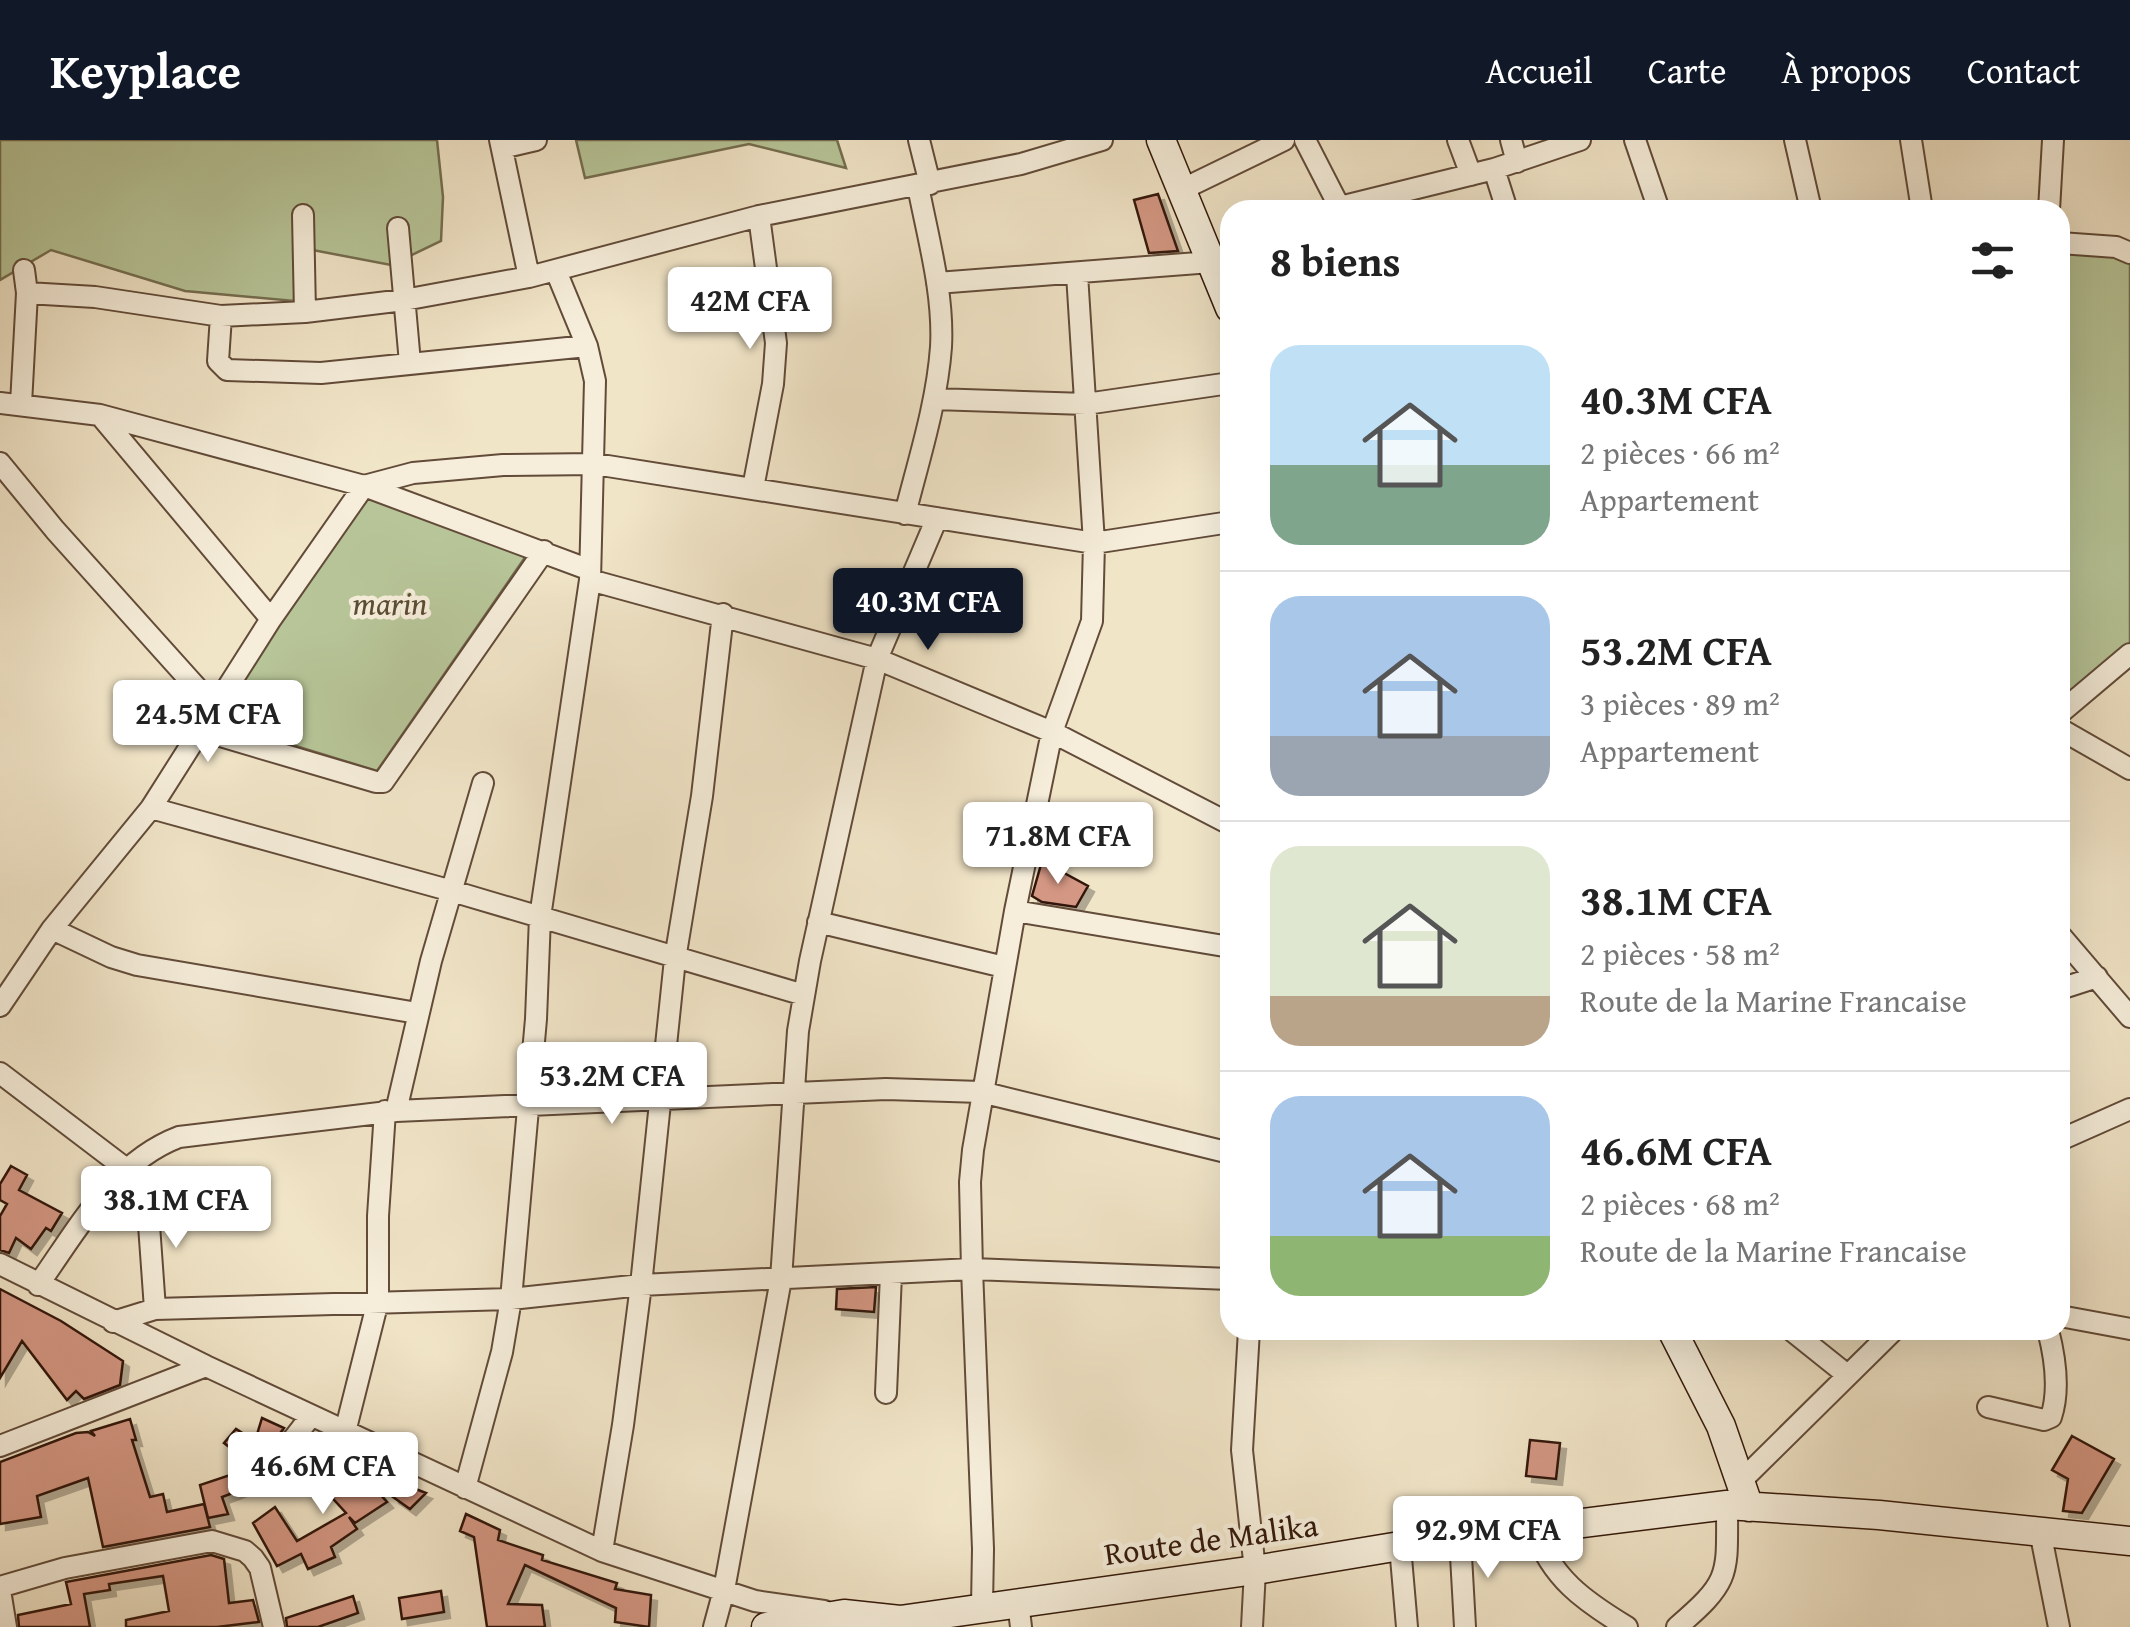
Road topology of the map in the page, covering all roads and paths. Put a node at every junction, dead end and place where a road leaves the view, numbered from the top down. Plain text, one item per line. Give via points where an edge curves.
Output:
1 (536, 140) edge
2 (919, 140) edge
3 (1102, 140) edge
4 (1160, 140) edge
5 (1284, 140) edge
6 (1305, 140) edge
7 (1458, 140) edge
8 (1511, 140) edge
9 (1580, 140) edge
10 (1635, 140) edge
11 (1795, 140) edge
12 (1910, 140) edge
13 (2054, 140) edge
14 (501, 144) edge
15 (1517, 162) junction
16 (1494, 169) junction
17 (1471, 175) junction
18 (924, 185) junction
19 (1181, 190) junction
20 (1335, 200) edge
21 (1375, 200) edge
22 (1504, 200) edge
23 (1656, 200) edge
24 (1809, 200) edge
25 (1920, 200) edge
26 (2050, 200) edge
27 (302, 215) dead end
28 (759, 216) junction
29 (398, 228) dead end
30 (2070, 244) edge
31 (2130, 253) edge
32 (1211, 262) junction
33 (24, 270) dead end
34 (556, 271) junction
35 (1077, 274) junction
36 (530, 277) junction
37 (937, 283) junction
38 (1220, 284) edge
39 (28, 293) junction
40 (404, 300) junction
41 (304, 312) junction
42 (221, 316) junction
43 (586, 346) junction
44 (410, 364) junction
45 (1220, 384) edge
46 (934, 398) junction
47 (10, 404) edge
48 (1086, 404) junction
49 (100, 416) junction
50 (0, 462) edge
51 (595, 464) junction
52 (364, 486) junction
53 (752, 488) junction
54 (905, 514) junction
55 (938, 518) junction
56 (1220, 524) edge
57 (1094, 543) junction
58 (544, 551) junction
59 (590, 575) junction
60 (723, 614) junction
61 (271, 619) junction
62 (2130, 654) edge
63 (878, 659) junction
64 (2070, 705) edge
65 (214, 706) junction
66 (200, 730) junction
67 (1052, 732) junction
68 (2070, 735) edge
69 (2130, 769) edge
70 (483, 783) dead end
71 (151, 808) junction
72 (1220, 819) edge
73 (452, 891) junction
74 (1015, 911) junction
75 (540, 917) junction
76 (818, 922) junction
77 (52, 930) junction
78 (1220, 945) edge
79 (2070, 946) edge
80 (675, 959) junction
81 (1004, 967) junction
82 (2097, 976) junction
83 (2070, 985) edge
84 (804, 995) junction
85 (0, 1006) edge
86 (417, 1014) junction
87 (2130, 1017) edge
88 (0, 1073) edge
89 (981, 1092) junction
90 (793, 1094) junction
91 (661, 1099) junction
92 (527, 1106) junction
93 (2130, 1109) edge
94 (390, 1111) junction
95 (2070, 1136) edge
96 (1220, 1150) edge
97 (125, 1168) junction
98 (147, 1197) dead end
99 (0, 1264) edge
100 (972, 1269) junction
101 (892, 1274) junction
102 (781, 1279) junction
103 (1220, 1279) edge
104 (38, 1285) junction
105 (641, 1285) junction
106 (511, 1299) junction
107 (378, 1301) junction
108 (155, 1309) junction
109 (2070, 1318) edge
110 (113, 1322) junction
111 (2130, 1329) edge
112 (1248, 1340) edge
113 (1677, 1340) edge
114 (1804, 1340) edge
115 (1883, 1340) edge
116 (2050, 1340) edge
117 (206, 1366) junction
118 (1846, 1374) junction
119 (886, 1392) dead end
120 (1988, 1407) dead end
121 (311, 1416) junction
122 (345, 1432) junction
123 (0, 1446) edge
124 (268, 1473) dead end
125 (465, 1488) junction
126 (1739, 1498) junction
127 (1534, 1528) junction
128 (2040, 1531) junction
129 (1460, 1538) junction
130 (2130, 1542) edge
131 (1400, 1546) junction
132 (602, 1551) junction
133 (1255, 1570) junction
134 (0, 1589) edge
135 (724, 1590) junction
136 (982, 1606) junction
137 (844, 1614) junction
138 (1019, 1615) edge
139 (893, 1624) edge
140 (6, 1627) edge
141 (274, 1627) edge
142 (714, 1627) edge
143 (766, 1627) edge
144 (1252, 1627) edge
145 (1407, 1627) edge
146 (1465, 1627) edge
147 (1627, 1627) edge
148 (1678, 1627) edge
149 (2059, 1627) edge

1 - 14 street
2 - 18 street
3 - 18 street
4 - 19 main road
5 - 19 street
6 - 20 street
7 - 17 street
8 - 15 street
9 - 15 street
10 - 23 street
11 - 24 street
12 - 25 street
13 - 26 street
14 - 36 street
15 - 16 street
16 - 17 street
16 - 22 street
17 - 21 street
18 - 28 street
18 - 37 street
19 - 32 main road
27 - 41 street
28 - 34 street
28 - 53 street via 776,343
29 - 40 street
30 - 31 street
32 - 35 street
32 - 38 main road
33 - 39 street
34 - 36 street
34 - 43 street
35 - 37 street
35 - 48 street
36 - 40 street
37 - 46 street via 941,348
39 - 42 street
39 - 47 street
40 - 41 street
40 - 44 street
41 - 42 street
42 - 44 street via 218,361 227,370 321,373
43 - 44 street
43 - 51 street via 594,381
45 - 48 street
46 - 48 street
46 - 54 street
47 - 49 street
48 - 57 street
49 - 52 street
49 - 61 street
50 - 65 street
51 - 52 street via 413,472
51 - 53 street
51 - 59 street
52 - 58 street
52 - 61 street
53 - 54 street
54 - 55 street
55 - 57 street
55 - 63 street
56 - 57 street
57 - 67 street via 1092,621
58 - 59 street
58 - 66 street via 383,782
59 - 60 street
59 - 75 street
60 - 63 street
60 - 80 street
61 - 65 street
62 - 64 street
63 - 67 street
63 - 76 street
65 - 66 street
66 - 71 street
67 - 72 street
67 - 74 street
68 - 69 street
70 - 73 street
71 - 73 street
71 - 77 street
73 - 75 street
73 - 86 street
74 - 78 street
74 - 81 street
75 - 80 street
75 - 92 street
76 - 81 street
76 - 84 street
77 - 85 street
77 - 86 street via 138,966
79 - 82 street
80 - 84 street
80 - 91 street
81 - 89 street
82 - 83 street
82 - 87 street
84 - 90 street
86 - 94 street
88 - 97 street
89 - 90 street
89 - 96 street
89 - 100 street via 970,1182
90 - 91 street
90 - 102 street
91 - 92 street
91 - 105 street
92 - 94 street
92 - 106 street
93 - 95 street
94 - 97 street via 179,1137
94 - 107 street via 378,1216
97 - 104 street
98 - 108 street
99 - 104 street
100 - 101 street
100 - 103 street
100 - 136 street
101 - 102 street
101 - 119 street
102 - 105 street
102 - 135 street
104 - 110 street
105 - 106 street
105 - 132 street
106 - 107 street
106 - 125 street
107 - 108 street
107 - 122 street
108 - 110 street
109 - 111 street
110 - 117 street
112 - 133 street via 1242,1450
113 - 126 main road via 1720,1426
114 - 118 street
115 - 118 street
116 - 120 street via 2051,1417
117 - 121 street
117 - 123 street
118 - 126 street
121 - 122 street
121 - 124 street
122 - 125 street
125 - 132 street
126 - 127 main road, Route de Malika
126 - 128 main road, Route de Malika
126 - 148 street via 1724,1577
127 - 129 main road, Route de Malika
127 - 147 street via 1562,1580
128 - 130 main road, Route de Malika
128 - 149 street
129 - 131 main road, Route de Malika
129 - 146 street
131 - 133 main road, Route de Malika
131 - 145 street
132 - 135 street
133 - 138 main road, Route de Malika
133 - 144 street
134 - 140 street
134 - 141 street via 65,1568 212,1541 254,1558
135 - 137 street
135 - 142 street
136 - 138 main road, Route de Malika
136 - 139 main road, Route de Malika
137 - 139 main road, Route de Malika
137 - 143 main road, Route de Malika

